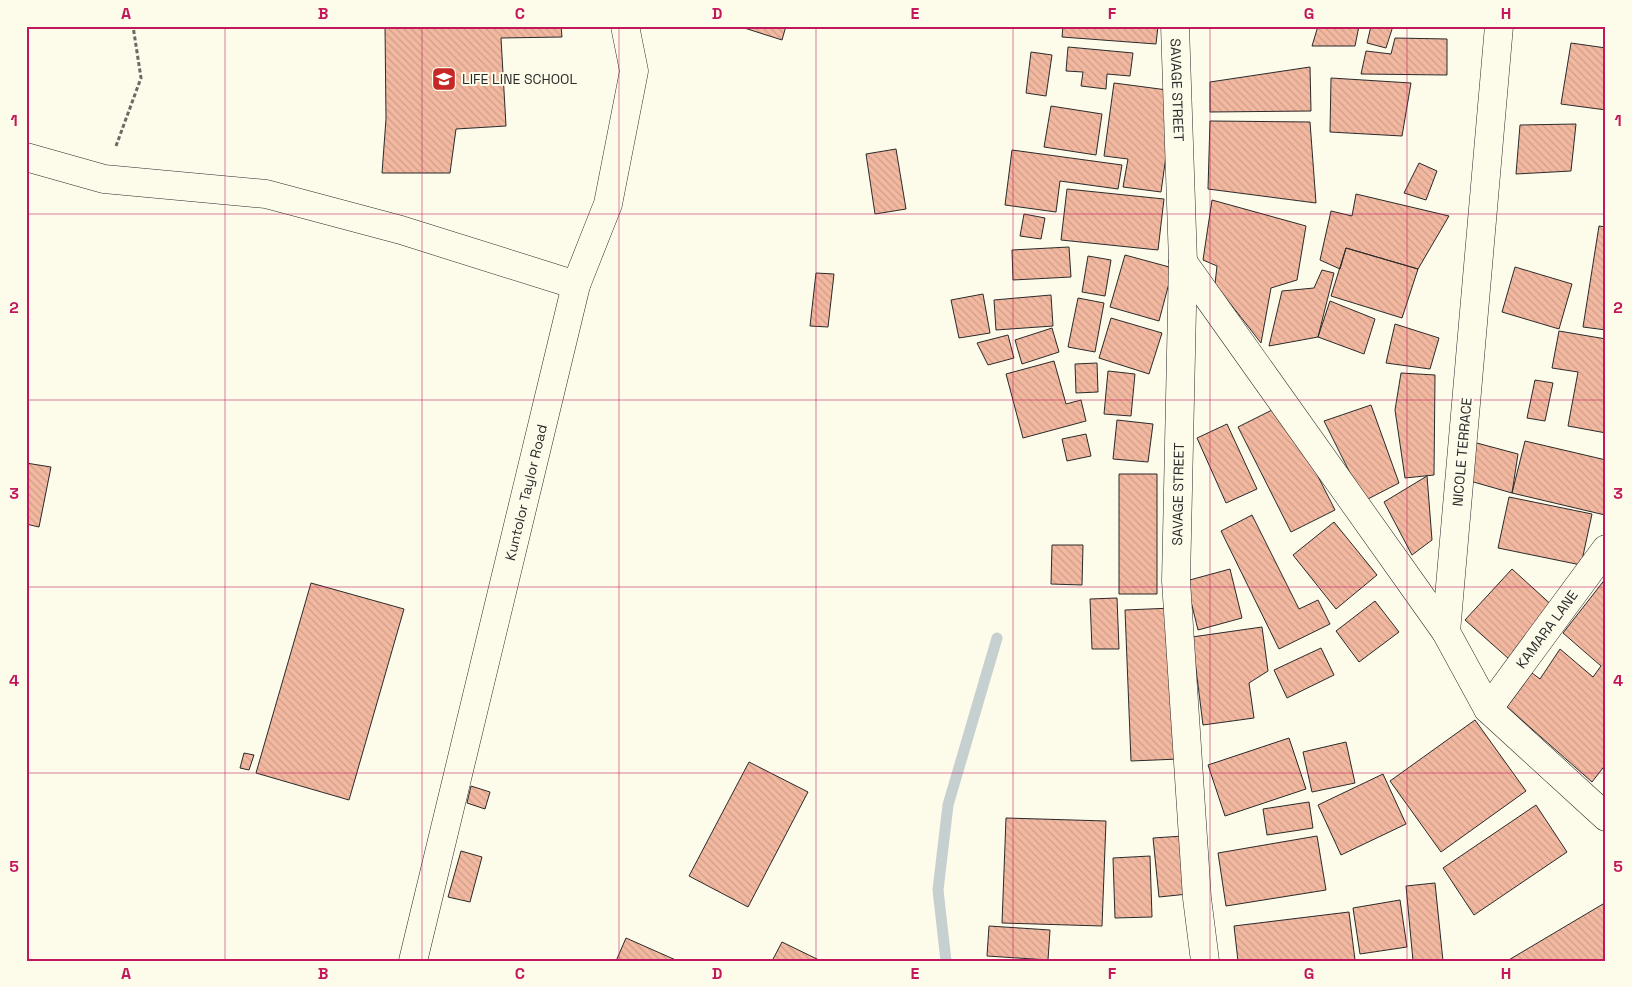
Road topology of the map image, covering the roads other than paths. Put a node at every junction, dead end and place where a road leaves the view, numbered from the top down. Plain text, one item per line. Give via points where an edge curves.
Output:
1 (625, 26) edge
2 (1175, 26) edge
3 (1498, 26) edge
4 (26, 157) edge
5 (1183, 262) junction
6 (576, 284) junction
7 (1606, 549) edge
8 (1446, 632) junction
9 (1488, 709) junction
10 (1606, 816) edge
11 (413, 961) edge
12 (1205, 961) edge

1 - 6 street, Kuntolor Taylor Road via 634,71 616,166 608,204
2 - 5 street, SAVAGE STREET
3 - 8 street, NICOLE TERRACE
4 - 6 street via 104,179 266,194 401,230
5 - 8 street
5 - 12 street, SAVAGE STREET via 1176,581
6 - 11 street, Kuntolor Taylor Road
7 - 9 street, KAMARA LANE
8 - 9 street
9 - 10 street

